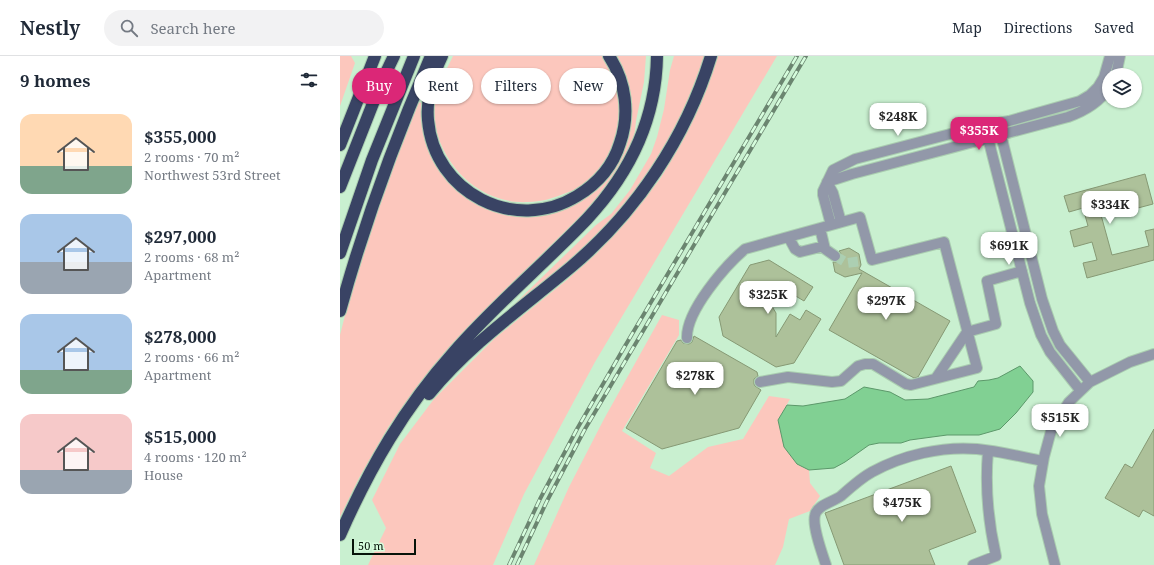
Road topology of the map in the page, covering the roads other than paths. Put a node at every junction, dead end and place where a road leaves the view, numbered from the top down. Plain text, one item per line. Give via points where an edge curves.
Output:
1 (375, 56) edge
2 (394, 56) edge
3 (414, 56) edge
4 (431, 56) edge
5 (442, 56) edge
6 (609, 56) edge
7 (658, 56) edge
8 (711, 56) edge
9 (1109, 60) edge
10 (1102, 96) edge
11 (992, 124) junction
12 (1001, 135) junction
13 (988, 138) junction
14 (340, 145) edge
15 (827, 182) junction
16 (340, 187) edge
17 (836, 224) junction
18 (820, 228) junction
19 (789, 238) junction
20 (824, 246) junction
21 (340, 254) edge
22 (835, 256) tunnel mouth
23 (872, 260) junction
24 (861, 261) tunnel mouth
25 (1022, 271) junction
26 (340, 311) edge
27 (967, 332) junction
28 (687, 338) dead end
29 (1154, 354) edge
30 (936, 378) junction
31 (760, 382) dead end
32 (1090, 382) junction
33 (1080, 390) junction
34 (988, 451) junction
35 (1043, 461) junction
36 (366, 480) junction
37 (340, 534) edge
38 (980, 564) edge
39 (826, 565) edge
40 (1056, 565) edge

1 - 14 highway
2 - 16 highway
3 - 21 highway via 374,153
4 - 26 highway via 378,189
5 - 6 highway via 430,85 428,112 431,138 438,157 449,174 471,194 509,209 528,211 556,206 578,196 596,182 613,160 624,131 626,108 621,81
7 - 36 highway via 655,91 649,116 621,177 599,207 476,328 439,369 397,426
8 - 36 highway via 681,130 654,174 628,209 584,256 483,339 457,364 422,403
9 - 11 street via 1098,87 1080,101 1023,118
10 - 12 street via 1081,112 1068,117
11 - 12 street
11 - 13 street
11 - 15 street via 855,159 833,170
12 - 13 street
12 - 32 street via 1042,299 1053,331 1060,345
13 - 15 street
13 - 25 street
15 - 17 street via 833,193
17 - 18 street
17 - 23 street via 860,217
18 - 19 street
18 - 20 street
19 - 20 street via 794,249 800,252
19 - 28 street via 745,249 736,257 705,294 689,323
20 - 22 street
23 - 24 street
23 - 27 street via 944,242
25 - 27 street via 986,281 996,324
25 - 33 street via 1045,344
27 - 30 street
27 - 30 street via 977,368
29 - 32 street via 1130,362
30 - 31 street via 906,384 873,364 865,364 858,366 841,381 788,377
32 - 33 street
33 - 35 street via 1068,402 1051,431
34 - 35 street
34 - 38 street via 986,483 990,532 996,556
34 - 39 street via 945,450 895,462 871,472 835,500 819,508 815,513 814,522
35 - 40 street via 1039,486 1042,514
36 - 37 highway

